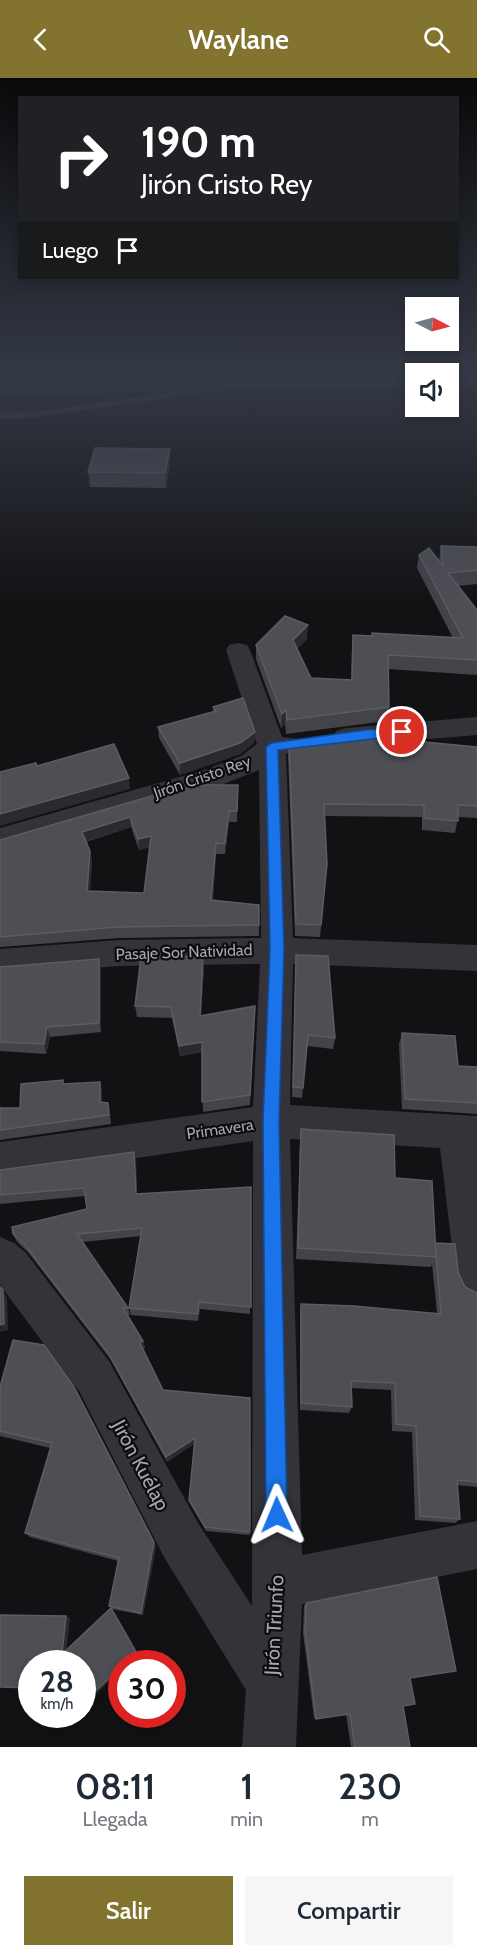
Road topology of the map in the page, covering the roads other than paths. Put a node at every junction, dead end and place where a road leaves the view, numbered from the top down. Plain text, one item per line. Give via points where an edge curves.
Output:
1 (238, 650) dead end
2 (477, 726) edge
3 (299, 743) junction
4 (0, 839) edge
5 (277, 950) junction
6 (477, 958) edge
7 (0, 962) edge
8 (271, 1121) junction
9 (467, 1132) edge
10 (0, 1160) edge
11 (0, 1257) edge
12 (477, 1280) edge
13 (477, 1545) edge
14 (278, 1584) junction
15 (271, 1682) junction
16 (269, 1747) edge

1 - 3 street, Jirón Triunfo
2 - 3 street, Jirón Cristo Rey
3 - 4 street, Jirón Cristo Rey via 211,778
3 - 5 street, Jirón Triunfo
5 - 6 street, Pasaje Sor Natividad
5 - 7 street, Pasaje Sor Natividad via 51,956
5 - 8 street, Jirón Triunfo
8 - 9 street, Primavera
8 - 10 street, Primavera
8 - 14 street, Jirón Triunfo
9 - 12 street
11 - 15 street, Jirón Kuélap via 12,1267 94,1376 181,1540
13 - 14 street
14 - 15 street, Jirón Triunfo
15 - 16 street, Jirón Triunfo

